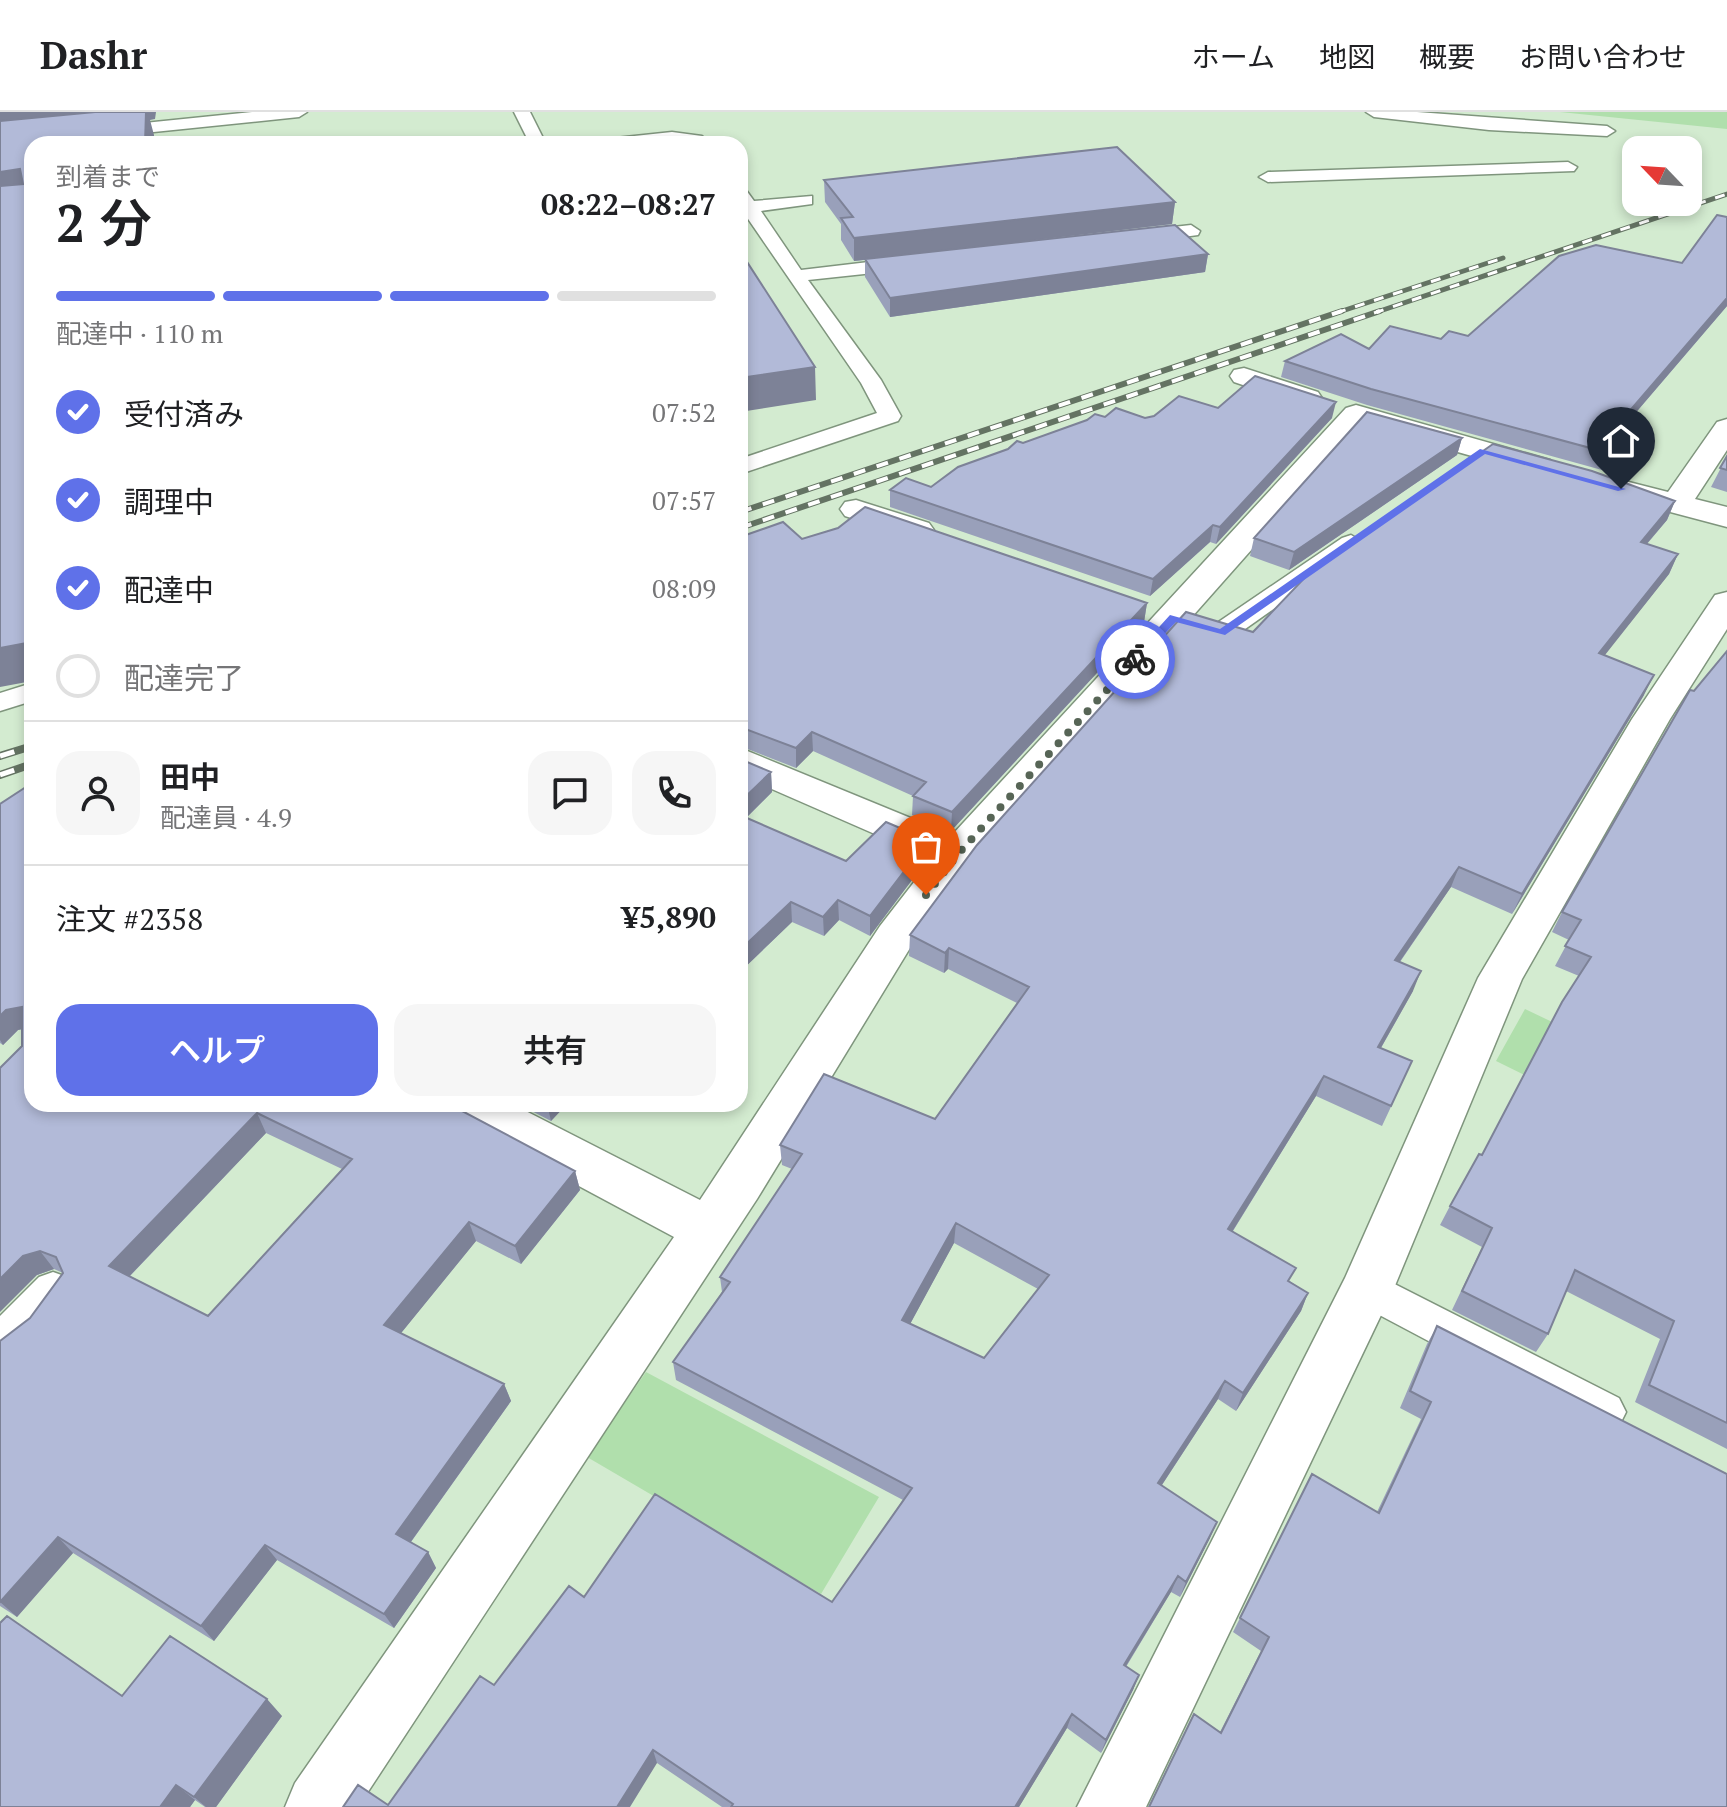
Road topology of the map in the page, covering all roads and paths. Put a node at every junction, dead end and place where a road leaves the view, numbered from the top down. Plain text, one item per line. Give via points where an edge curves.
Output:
1 (299, 112) edge
2 (522, 112) edge
3 (1374, 112) edge
4 (1607, 131) dead end
5 (95, 133) edge
6 (534, 136) edge
7 (1568, 167) dead end
8 (1268, 177) dead end
9 (806, 200) dead end
10 (748, 203) edge
11 (748, 210) edge
12 (1191, 231) dead end
13 (1112, 240) edge
14 (938, 260) edge
15 (796, 276) junction
16 (1244, 376) dead end
17 (1356, 414) junction
18 (1727, 428) edge
19 (1483, 451) junction
20 (748, 464) edge
21 (1457, 469) edge
22 (1676, 504) junction
23 (856, 509) edge
24 (1727, 517) edge
25 (1365, 533) edge
26 (942, 539) edge
27 (1727, 602) edge
28 (1159, 613) junction
29 (24, 694) edge
30 (0, 702) edge
31 (748, 763) edge
32 (958, 854) junction
33 (484, 1112) edge
34 (707, 1229) junction
35 (1367, 1288) junction
36 (53, 1290) edge
37 (0, 1345) edge
38 (1644, 1433) edge
39 (319, 1807) edge
40 (1111, 1807) edge

1 - 5 lane
2 - 6 lane
3 - 4 lane
7 - 8 lane
9 - 10 lane
11 - 15 lane
12 - 13 lane
14 - 15 lane
15 - 20 lane via 854,362 872,378 890,416
16 - 17 street
17 - 19 street
17 - 28 street
18 - 22 street
19 - 21 lane
19 - 22 street
22 - 24 street
23 - 26 street
25 - 28 lane via 1221,633
27 - 35 street via 1651,719 1500,978
28 - 32 street
29 - 30 lane
31 - 32 street
32 - 34 street via 895,937
33 - 34 street
34 - 39 street
35 - 38 lane
35 - 40 street
36 - 37 lane

